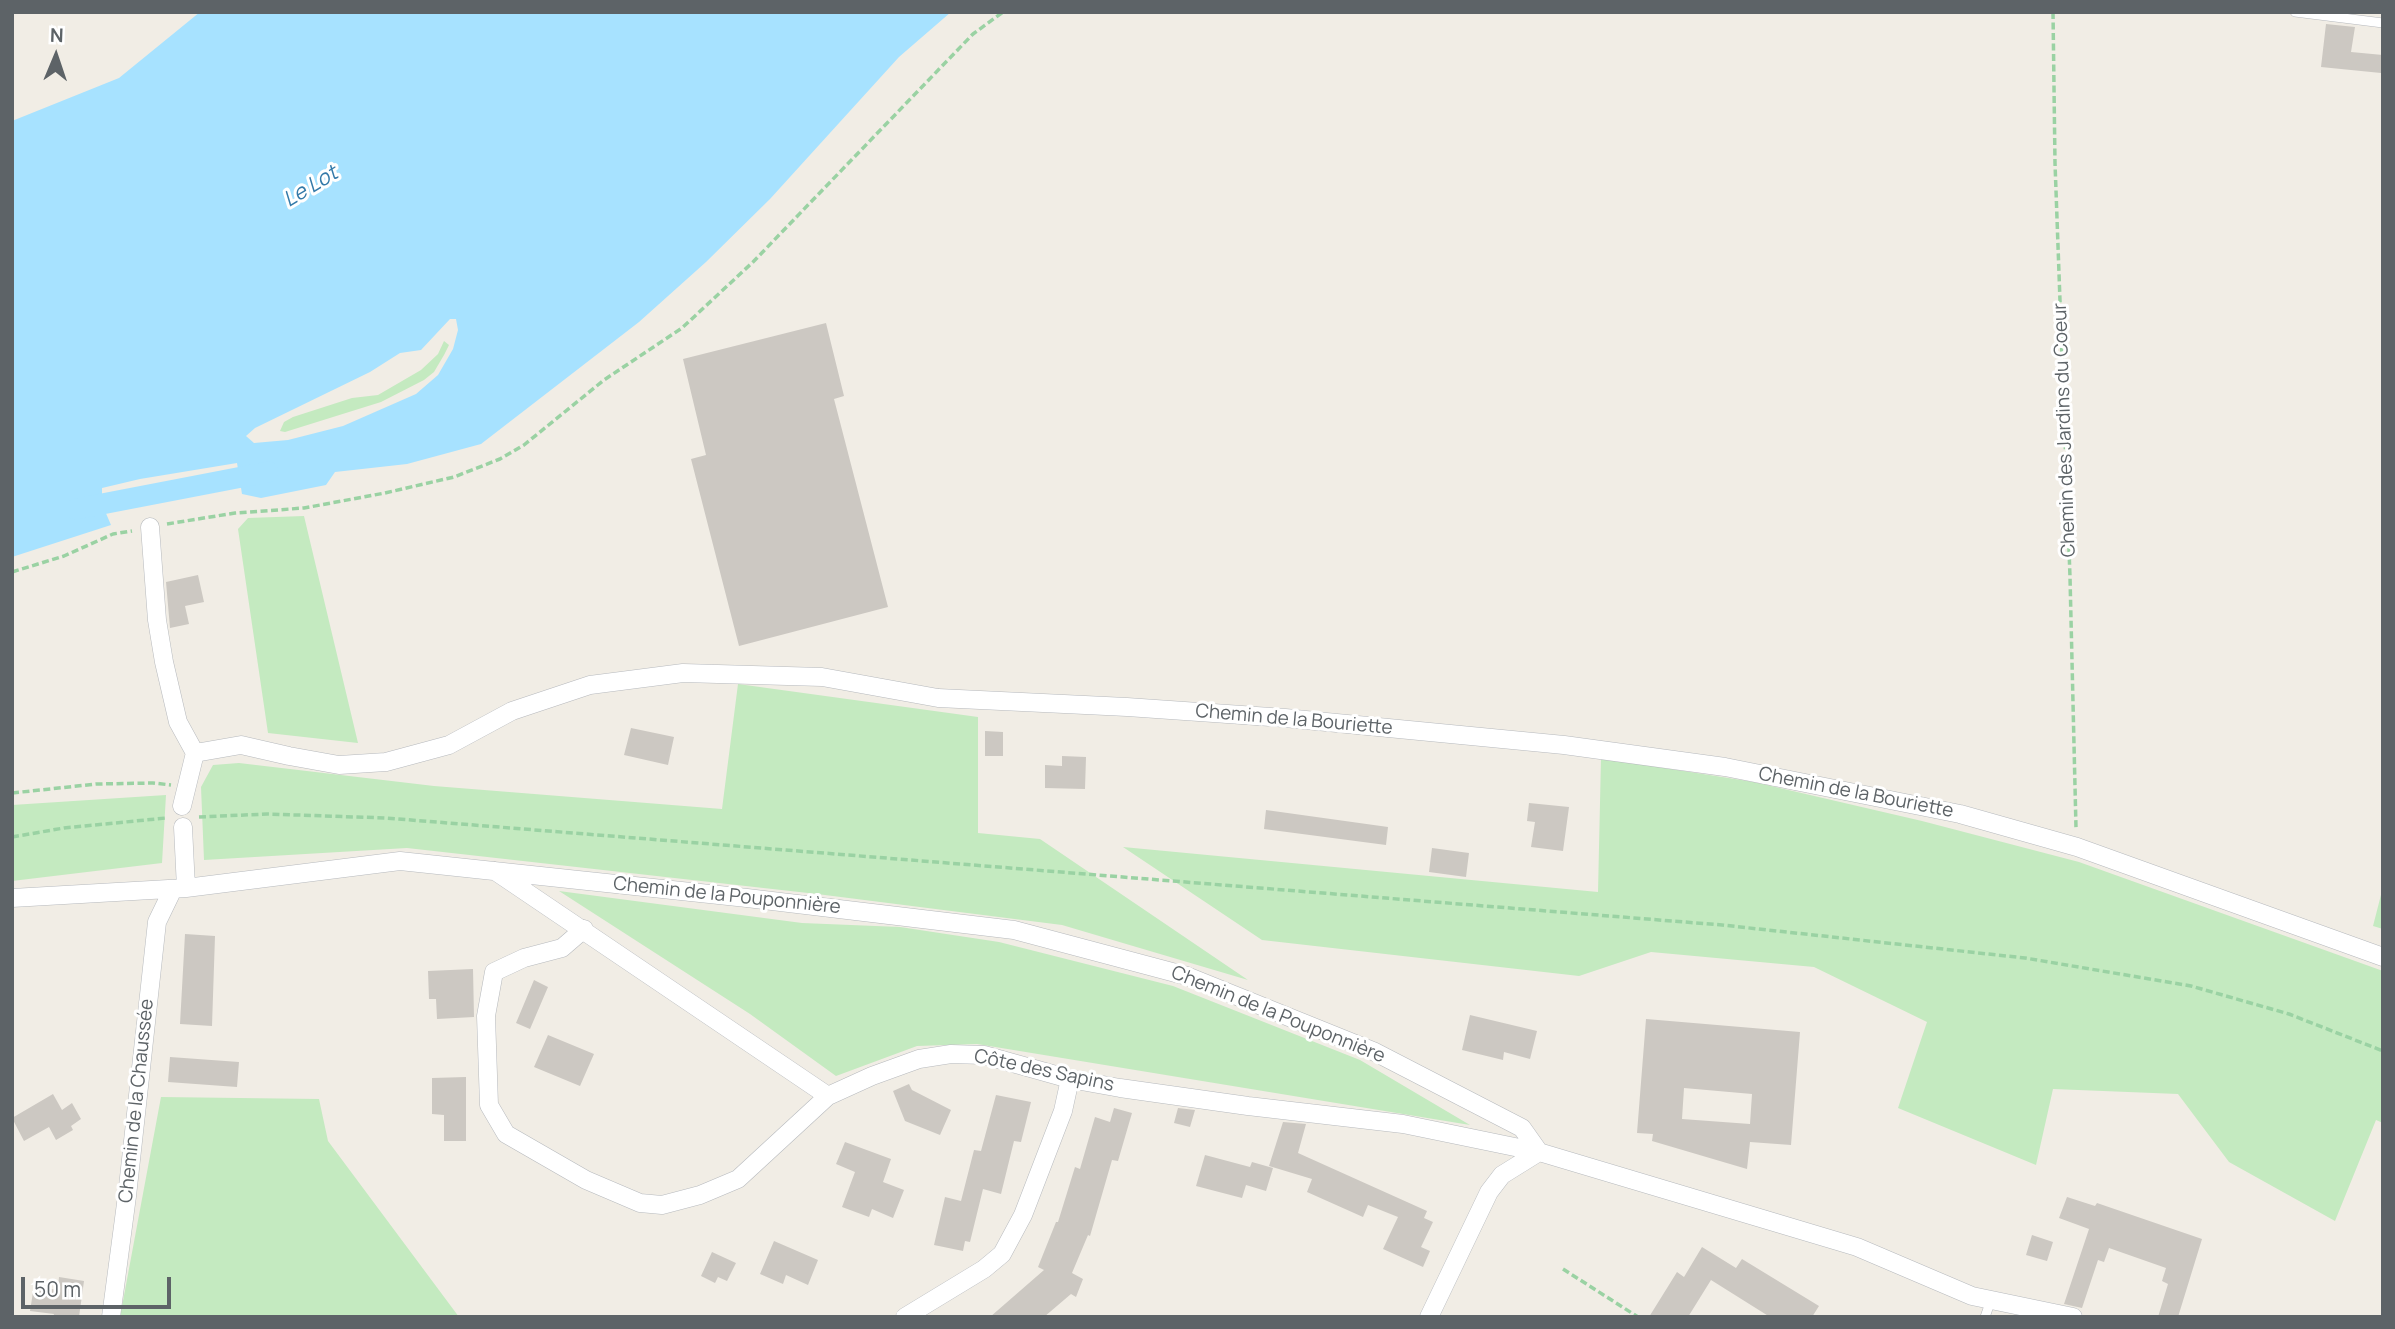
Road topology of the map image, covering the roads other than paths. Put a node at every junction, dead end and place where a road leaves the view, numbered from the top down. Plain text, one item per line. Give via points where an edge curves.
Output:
1 (2295, 12) edge
2 (2383, 23) edge
3 (150, 527) road end
4 (195, 752) junction
5 (495, 871) junction
6 (179, 889) junction
7 (12, 898) edge
8 (584, 929) junction
9 (2383, 957) edge
10 (1070, 1079) junction
11 (828, 1096) junction
12 (1539, 1152) junction
13 (1988, 1308) edge
14 (111, 1317) edge
15 (905, 1317) edge
16 (1429, 1317) edge
17 (2073, 1317) edge

1 - 2 lane
3 - 4 street via 164,662 178,722
4 - 6 street, Chemin de la Chaussée via 186,787
4 - 9 street, Chemin de la Bouriette via 241,745 339,765 386,762 449,745 512,711 590,685 683,673 822,677 938,698 1285,718 1738,769 1960,814 2077,847
5 - 6 street, Chemin de la Pouponnière via 400,861
5 - 8 street
5 - 12 street, Chemin de la Pouponnière via 1013,930 1187,976 1373,1051 1522,1128
6 - 7 street, Chemin de la Pouponnière
6 - 14 street, Chemin de la Chaussée via 157,922
8 - 11 street
8 - 11 street, Côte des Sapins via 562,948 494,972 486,1016 489,1105 506,1134 586,1180 639,1203 662,1205 738,1179
10 - 11 street, Côte des Sapins via 984,1055 951,1055 919,1059
10 - 12 street, Côte des Sapins via 1403,1124
10 - 15 street via 1063,1111 1023,1215 1002,1254
12 - 13 street via 1857,1247 1972,1296
12 - 16 street via 1502,1175 1489,1192
13 - 17 street

